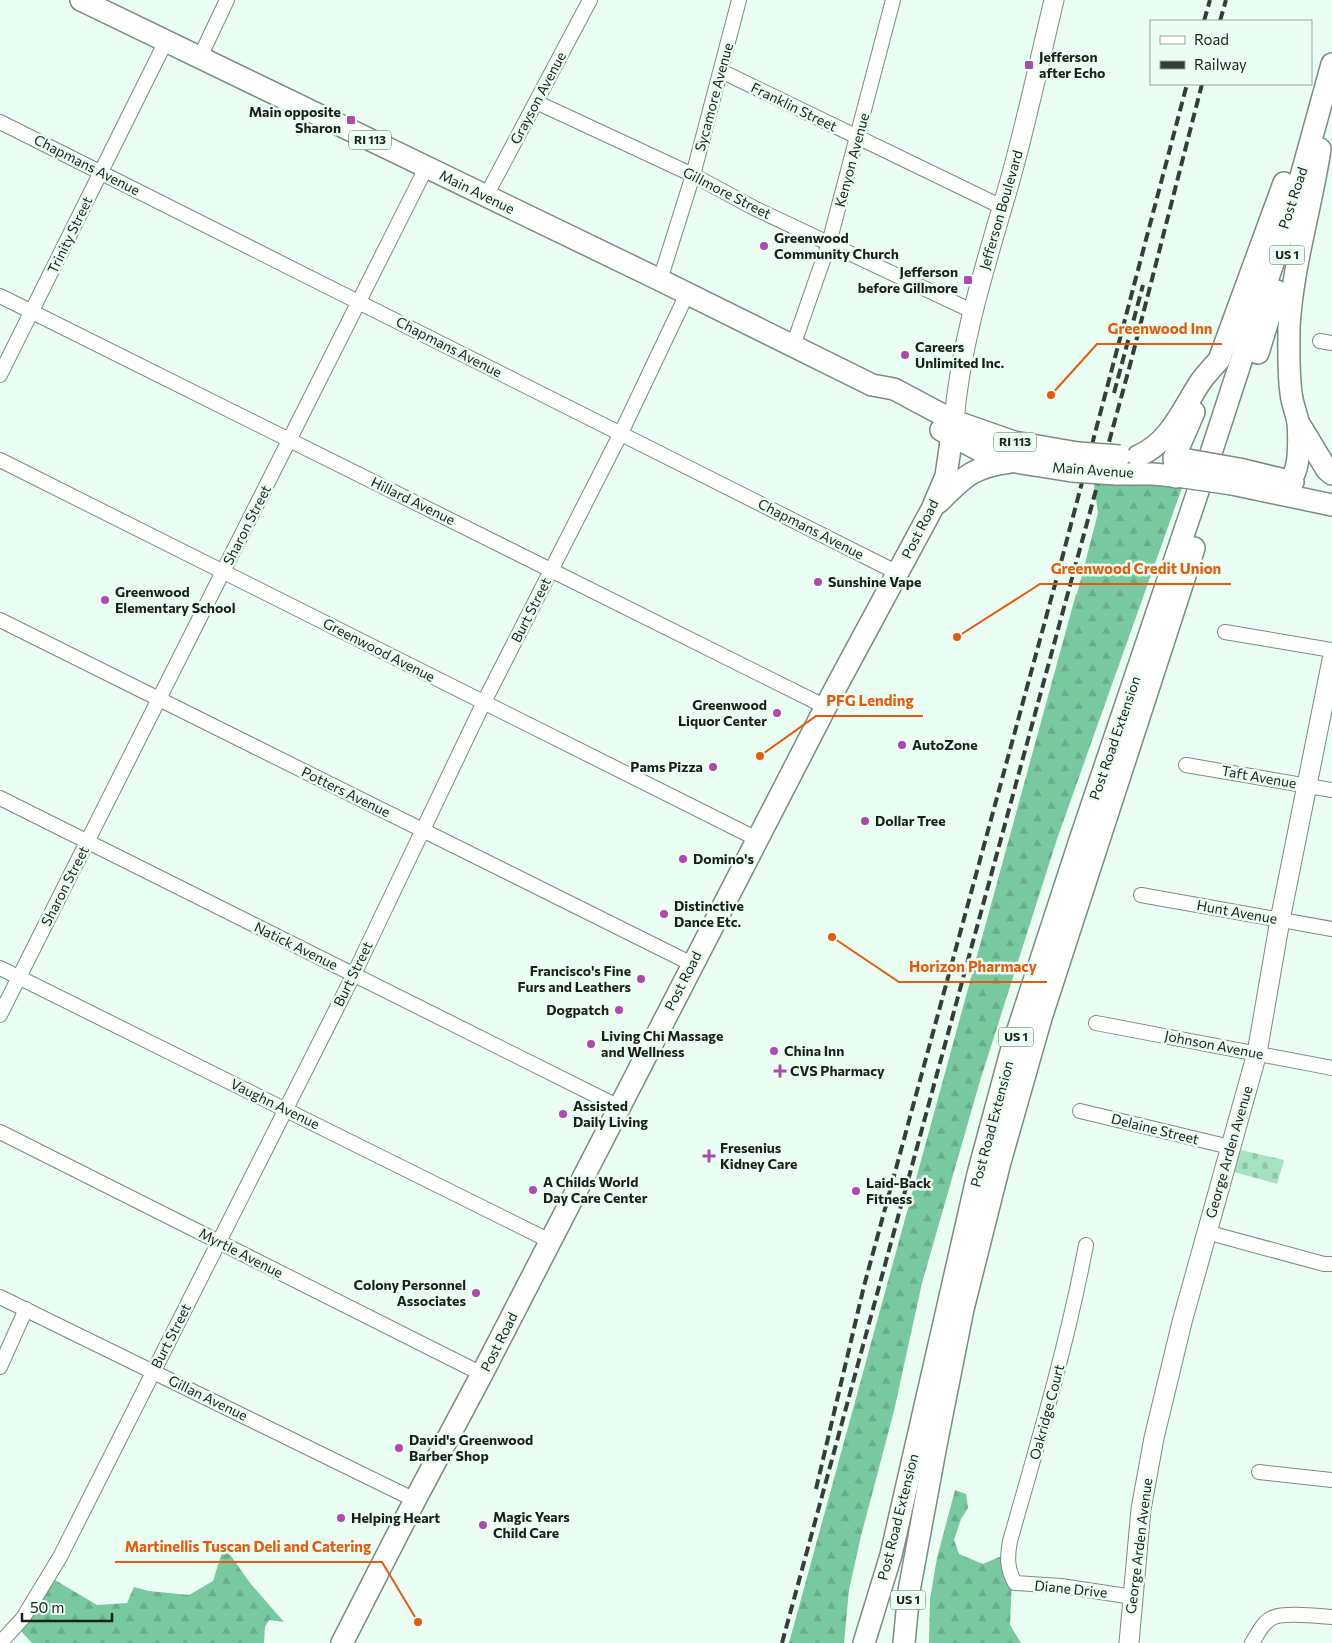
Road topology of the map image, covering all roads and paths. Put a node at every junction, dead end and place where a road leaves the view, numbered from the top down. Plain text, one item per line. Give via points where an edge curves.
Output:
1 (81, 0) edge
2 (227, 0) edge
3 (590, 0) edge
4 (739, 0) edge
5 (893, 0) edge
6 (1054, 0) edge
7 (166, 41) junction
8 (200, 58) junction
9 (1332, 64) edge
10 (721, 71) junction
11 (536, 102) junction
12 (0, 122) edge
13 (858, 138) junction
14 (426, 168) junction
15 (101, 172) junction
16 (693, 175) junction
17 (486, 196) junction
18 (1002, 207) junction
19 (829, 243) junction
20 (660, 280) junction
21 (688, 294) junction
22 (0, 296) edge
23 (359, 302) junction
24 (972, 311) junction
25 (32, 312) junction
26 (793, 346) junction
27 (1218, 360) junction
28 (0, 375) edge
29 (1298, 422) junction
30 (952, 429) junction
31 (620, 433) junction
32 (290, 440) junction
33 (1221, 443) junction
34 (0, 460) edge
35 (1016, 462) junction
36 (1075, 462) junction
37 (1125, 462) junction
38 (1180, 468) junction
39 (1332, 474) edge
40 (1235, 477) junction
41 (1290, 481) junction
42 (1261, 490) junction
43 (1332, 491) edge
44 (1332, 505) edge
45 (932, 509) junction
46 (551, 570) junction
47 (223, 572) junction
48 (898, 573) junction
49 (0, 620) edge
50 (1224, 632) dead end
51 (1332, 650) edge
52 (1332, 660) edge
53 (159, 699) junction
54 (484, 702) junction
55 (826, 707) junction
56 (1186, 765) dead end
57 (1307, 786) junction
58 (1332, 790) edge
59 (0, 798) edge
60 (423, 831) junction
61 (757, 839) junction
62 (87, 842) junction
63 (1141, 896) dead end
64 (1280, 920) junction
65 (1332, 929) edge
66 (692, 964) junction
67 (0, 968) edge
68 (354, 974) junction
69 (19, 977) junction
70 (0, 1015) edge
71 (1096, 1023) dead end
72 (1256, 1053) junction
73 (1332, 1068) edge
74 (619, 1107) junction
75 (285, 1109) junction
76 (1080, 1111) dead end
77 (0, 1132) edge
78 (1230, 1147) junction
79 (1206, 1232) junction
80 (550, 1241) junction
81 (219, 1242) junction
82 (1086, 1245) dead end
83 (1332, 1264) edge
84 (0, 1297) edge
85 (26, 1310) junction
86 (0, 1367) edge
87 (153, 1371) junction
88 (482, 1374) junction
89 (1259, 1472) dead end
90 (1332, 1480) edge
91 (415, 1500) junction
92 (1011, 1577) joint
93 (1133, 1597) junction
94 (1332, 1617) edge
95 (0, 1643) edge
96 (342, 1643) edge
97 (864, 1643) edge
98 (904, 1643) edge
99 (1129, 1643) edge
100 (1252, 1643) edge

1 - 7 main road, Main Avenue / RI 113
2 - 8 street
3 - 11 street, Grayson Avenue
4 - 10 street, Sycamore Avenue
5 - 13 street, Kenyon Avenue
6 - 18 street, Jefferson Boulevard
7 - 8 main road, Main Avenue / RI 113
7 - 15 street, Trinity Street
8 - 14 main road, Main Avenue / RI 113
9 - 27 main road
9 - 29 main road via 1316,178 1294,280 1290,317 1288,369
9 - 33 main road, Post Road / US 1 via 1295,226 1269,318
10 - 13 street, Franklin Street
10 - 16 street, Sycamore Avenue
11 - 16 street, Gillmore Street
11 - 17 street, Grayson Avenue
12 - 15 street, Chapmans Avenue
13 - 18 street, Franklin Street
13 - 19 street, Kenyon Avenue
14 - 17 main road, Main Avenue / RI 113
14 - 23 street, Sharon Street
15 - 23 street, Chapmans Avenue
15 - 25 street, Trinity Street
16 - 19 street, Gillmore Street
16 - 20 street, Sycamore Avenue
17 - 20 main road, Main Avenue / RI 113
18 - 24 street, Jefferson Boulevard
19 - 24 street, Gillmore Street
19 - 26 street, Kenyon Avenue
20 - 21 main road, Main Avenue / RI 113
21 - 26 main road, Main Avenue / RI 113
21 - 31 street, Burt Street
22 - 25 street, Hillard Avenue
23 - 31 street, Chapmans Avenue
23 - 32 street, Sharon Street
24 - 30 street, Jefferson Boulevard
25 - 28 street, Trinity Street
25 - 32 street, Hillard Avenue
26 - 30 main road, Main Avenue / RI 113 via 872,385 886,398
27 - 37 main road via 1161,441 1149,452
27 - 38 main road
29 - 39 main road
29 - 41 main road via 1298,464
30 - 35 main road, Main Avenue / RI 113 via 979,450
30 - 36 main road, Main Avenue / RI 113 via 1014,442
30 - 45 main road, Post Road via 946,476
31 - 46 street, Burt Street
31 - 48 street, Chapmans Avenue
32 - 46 street, Hillard Avenue
32 - 47 street, Sharon Street
33 - 97 main road, Post Road Extension / US 1 via 1081,837 1012,1048 978,1174 890,1554
33 - 98 main road, Post Road Extension / US 1 via 1041,1018 1000,1162 944,1406 909,1591
34 - 47 street, Greenwood Avenue
35 - 36 main road, Main Avenue / RI 113
35 - 45 main road via 989,465 973,472
36 - 37 main road, Main Avenue / RI 113, bridge
37 - 38 main road, Main Avenue / RI 113
37 - 38 main road, Main Avenue / RI 113 via 1153,474
38 - 40 main road, Main Avenue / RI 113, bridge
40 - 41 main road, Main Avenue / RI 113
40 - 42 main road, Main Avenue / RI 113
41 - 42 main road via 1283,487
41 - 43 main road, Main Avenue / RI 113
42 - 44 main road, Main Avenue / RI 113
45 - 48 main road, Post Road
46 - 54 street, Burt Street
46 - 55 street, Hillard Avenue
47 - 53 street, Sharon Street
47 - 54 street, Greenwood Avenue
48 - 55 main road, Post Road
49 - 53 street, Potters Avenue
50 - 51 street
52 - 57 street, George Arden Avenue
53 - 60 street, Potters Avenue
53 - 62 street, Sharon Street
54 - 60 street, Burt Street
54 - 61 street, Greenwood Avenue
55 - 61 main road, Post Road
56 - 57 street, Taft Avenue
57 - 58 street, Taft Avenue
57 - 64 street, George Arden Avenue
59 - 62 street, Natick Avenue
60 - 66 street, Potters Avenue
60 - 68 street, Burt Street
61 - 66 main road, Post Road
62 - 68 street, Natick Avenue
62 - 69 street, Sharon Street
63 - 64 street, Hunt Avenue
64 - 65 street, Hunt Avenue
64 - 72 street, George Arden Avenue
66 - 74 main road, Post Road
67 - 69 street, Vaughn Avenue
68 - 74 street, Natick Avenue
68 - 75 street, Burt Street
69 - 70 street, Sharon Street
69 - 75 street, Vaughn Avenue
71 - 72 street, Johnson Avenue
72 - 73 street, Johnson Avenue
72 - 78 street, George Arden Avenue
74 - 80 main road, Post Road
75 - 80 street, Vaughn Avenue
75 - 81 street, Burt Street
76 - 78 street, Delaine Street
77 - 81 street, Myrtle Avenue
78 - 79 street, George Arden Avenue
79 - 83 street
79 - 93 street, George Arden Avenue via 1154,1438 1141,1509
80 - 88 main road, Post Road
81 - 87 street, Burt Street
81 - 88 street, Myrtle Avenue
82 - 92 street, Oakridge Court via 1052,1394 1010,1541 1007,1560
84 - 85 street, Gillan Avenue
85 - 86 street
85 - 87 street, Gillan Avenue
87 - 91 street, Gillan Avenue
87 - 95 street, Burt Street via 60,1556 23,1618
88 - 91 main road, Post Road
89 - 90 street
91 - 96 main road, Post Road
92 - 93 street, Diane Drive via 1015,1583 1062,1586
93 - 99 street, George Arden Avenue
94 - 100 street via 1280,1614 1262,1626

